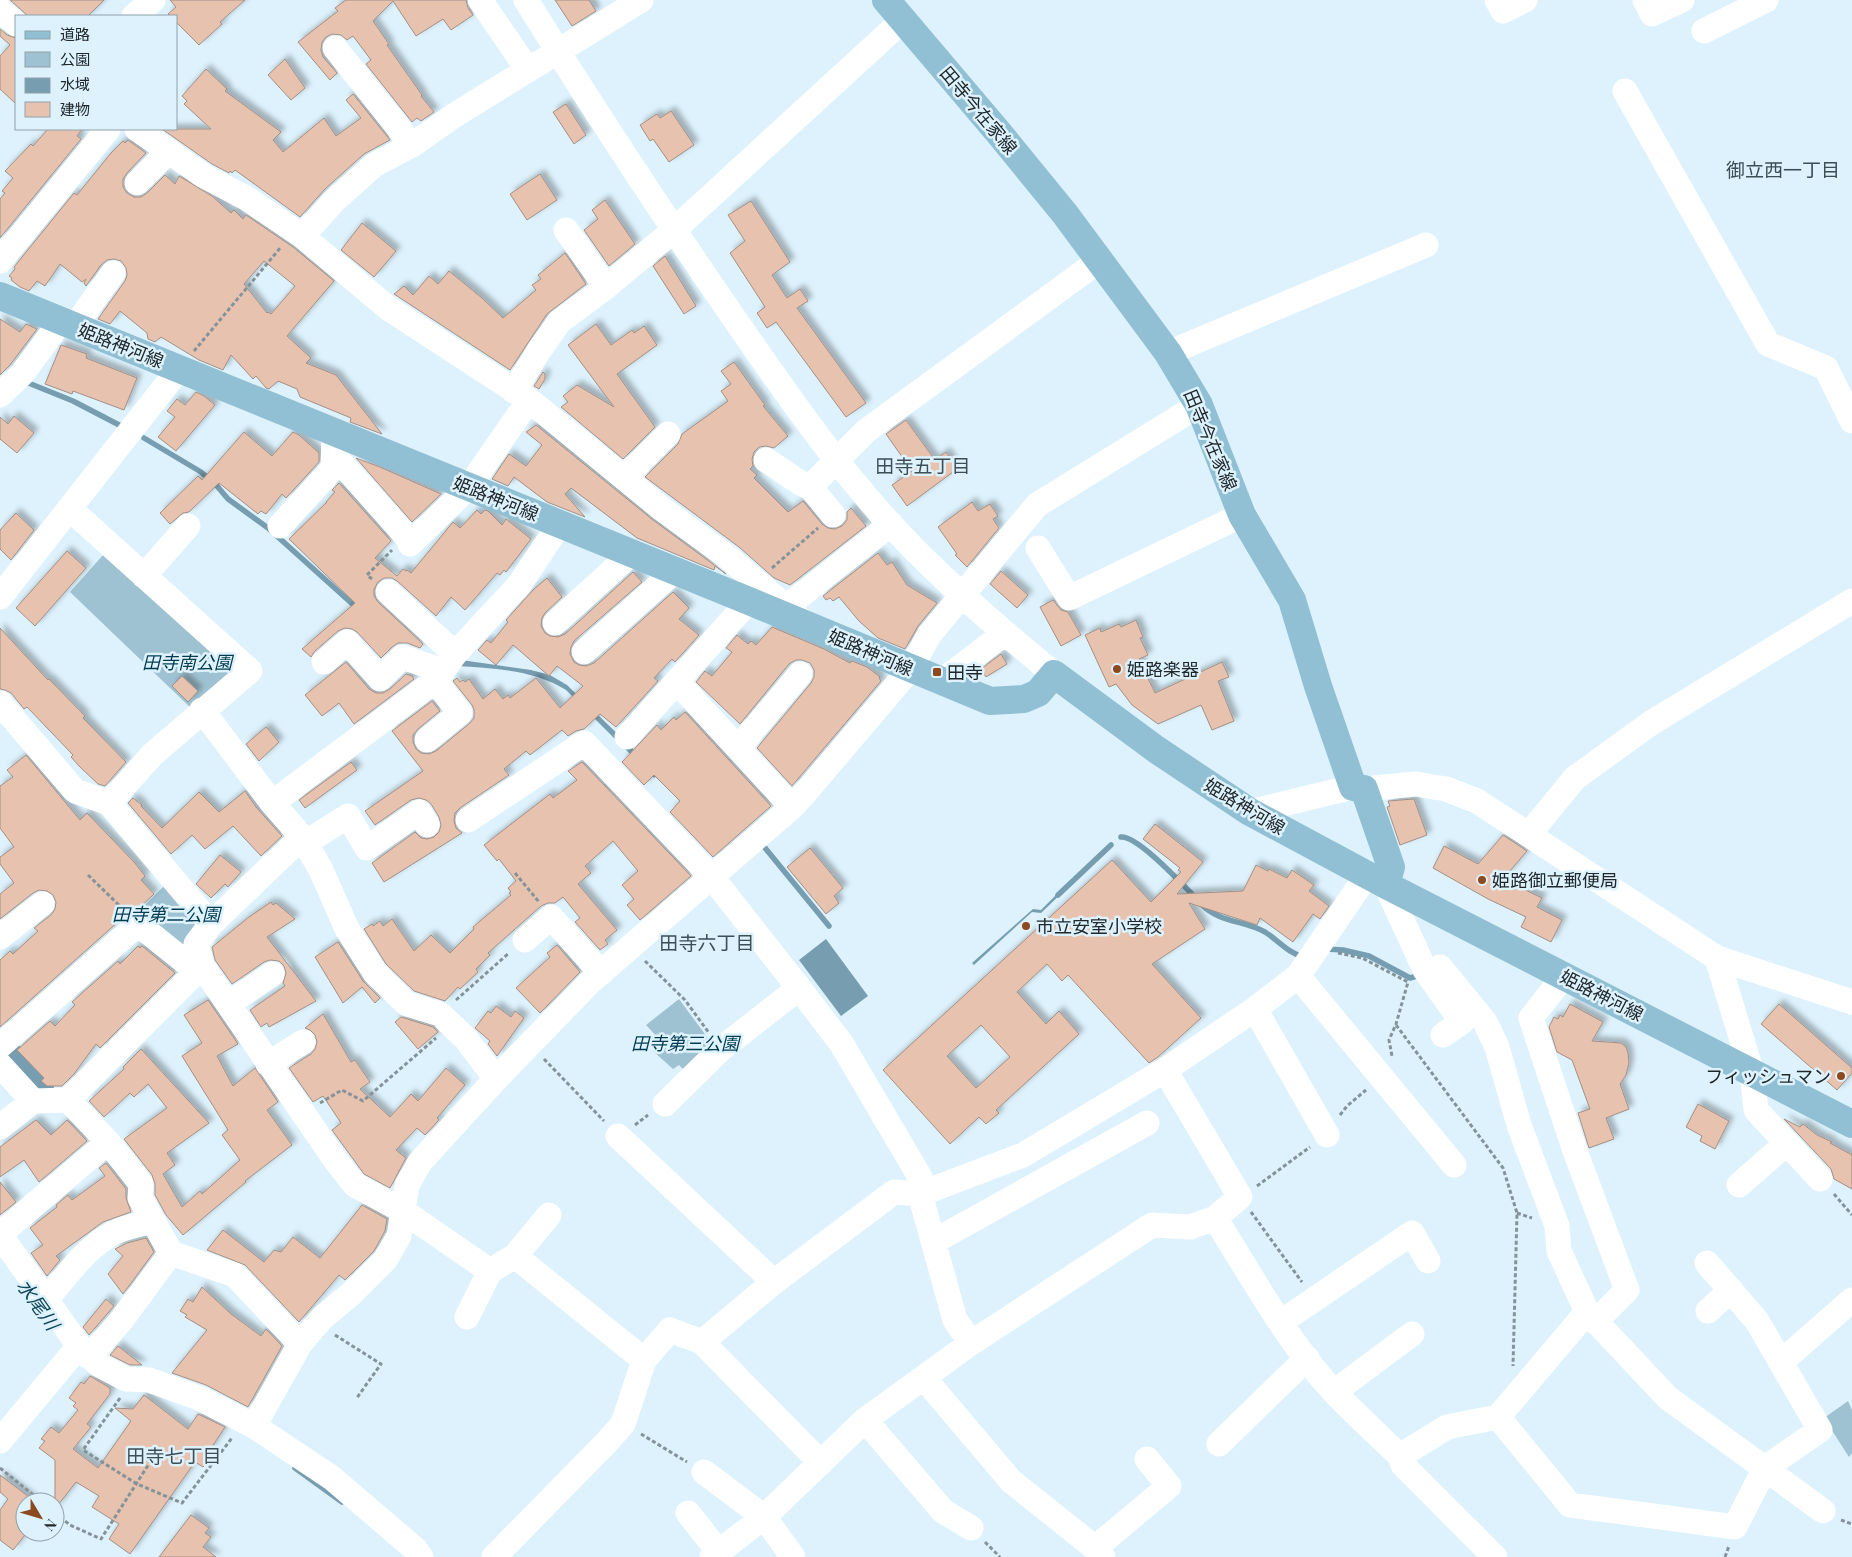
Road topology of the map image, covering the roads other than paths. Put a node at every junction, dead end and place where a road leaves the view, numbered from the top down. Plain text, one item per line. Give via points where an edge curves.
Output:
1 (153, 0) edge
2 (480, 0) edge
3 (526, 0) edge
4 (641, 0) edge
5 (1496, 0) edge
6 (1525, 0) edge
7 (1645, 0) edge
8 (1682, 0) edge
9 (1766, 0) edge
10 (0, 10) edge
11 (894, 10) edge
12 (135, 15) edge
13 (15, 23) edge
14 (1704, 32) dead end
15 (335, 48) dead end
16 (558, 52) junction
17 (528, 70) junction
18 (1625, 91) dead end
19 (107, 130) edge
20 (138, 130) edge
21 (412, 145) junction
22 (169, 152) junction
23 (137, 183) dead end
24 (566, 230) dead end
25 (674, 230) junction
26 (298, 234) junction
27 (1426, 245) dead end
28 (1100, 260) junction
29 (0, 261) edge
30 (113, 273) dead end
31 (606, 287) junction
32 (0, 296) edge
33 (68, 324) junction
34 (1168, 353) junction
35 (179, 369) junction
36 (12, 383) edge
37 (522, 396) junction
38 (1199, 405) junction
39 (1852, 421) edge
40 (668, 434) dead end
41 (334, 443) junction
42 (766, 460) dead end
43 (836, 460) junction
44 (624, 478) junction
45 (469, 487) junction
46 (810, 487) junction
47 (70, 509) junction
48 (832, 515) road end
49 (1242, 515) junction
50 (560, 524) junction
51 (891, 524) junction
52 (188, 526) dead end
53 (280, 526) dead end
54 (1038, 548) dead end
55 (632, 553) junction
56 (674, 571) junction
57 (144, 576) junction
58 (388, 592) road end
59 (753, 592) junction
60 (962, 596) junction
61 (0, 597) edge
62 (1852, 601) edge
63 (796, 615) junction
64 (555, 623) dead end
65 (1004, 633) junction
66 (584, 652) dead end
67 (324, 662) dead end
68 (444, 668) junction
69 (911, 668) junction
70 (800, 674) dead end
71 (1054, 674) junction
72 (942, 681) junction
73 (677, 682) junction
74 (0, 703) edge
75 (202, 710) junction
76 (627, 737) dead end
77 (427, 740) dead end
78 (738, 748) junction
79 (1359, 788) junction
80 (109, 803) junction
81 (272, 803) junction
82 (792, 807) junction
83 (1250, 812) junction
84 (468, 820) dead end
85 (427, 825) dead end
86 (1530, 834) junction
87 (303, 840) junction
88 (711, 876) junction
89 (1376, 880) junction
90 (42, 904) dead end
91 (211, 924) junction
92 (0, 937) edge
93 (525, 940) road end
94 (1717, 958) junction
95 (202, 966) junction
96 (1440, 967) dead end
97 (601, 973) junction
98 (272, 974) dead end
99 (1298, 976) junction
100 (1564, 976) junction
101 (799, 988) junction
102 (1852, 1002) edge
103 (228, 1004) junction
104 (1256, 1009) junction
105 (1443, 1035) dead end
106 (304, 1042) dead end
107 (1, 1051) edge
108 (268, 1064) junction
109 (1165, 1070) junction
110 (1752, 1072) junction
111 (496, 1079) junction
112 (68, 1100) junction
113 (33, 1101) junction
114 (665, 1104) road end
115 (1147, 1123) dead end
116 (1852, 1124) edge
117 (0, 1127) edge
118 (1327, 1134) road end
119 (618, 1136) road end
120 (108, 1142) junction
121 (1787, 1143) junction
122 (1454, 1164) dead end
123 (1820, 1179) road end
124 (1739, 1185) dead end
125 (920, 1194) junction
126 (403, 1211) junction
127 (548, 1216) dead end
128 (1215, 1218) junction
129 (153, 1221) junction
130 (933, 1242) junction
131 (2, 1243) edge
132 (171, 1253) junction
133 (515, 1256) junction
134 (1428, 1261) dead end
135 (1707, 1262) dead end
136 (490, 1271) junction
137 (774, 1282) junction
138 (1731, 1290) junction
139 (46, 1300) junction
140 (1852, 1300) edge
141 (1708, 1311) dead end
142 (467, 1317) dead end
143 (1591, 1317) junction
144 (1281, 1322) junction
145 (1412, 1334) dead end
146 (702, 1342) junction
147 (971, 1343) junction
148 (300, 1344) junction
149 (79, 1353) junction
150 (1307, 1358) junction
151 (644, 1360) junction
152 (1780, 1362) junction
153 (924, 1378) junction
154 (1334, 1392) junction
155 (1505, 1408) junction
156 (865, 1420) junction
157 (243, 1432) junction
158 (0, 1441) edge
159 (1219, 1444) dead end
160 (1400, 1456) junction
161 (1147, 1459) dead end
162 (821, 1463) junction
163 (1765, 1468) junction
164 (704, 1472) road end
165 (1823, 1511) dead end
166 (688, 1513) dead end
167 (764, 1517) junction
168 (971, 1528) dead end
169 (1099, 1553) edge
170 (715, 1554) edge
171 (420, 1557) edge
172 (494, 1557) edge
173 (793, 1557) edge
174 (1495, 1557) edge

1 - 12 street
2 - 17 street
3 - 16 street
4 - 16 street
5 - 6 street via 1503,11
7 - 8 street via 1652,14
9 - 14 street
10 - 13 street
11 - 25 street
11 - 28 main road, 田寺今在家線 via 998,132
15 - 21 street via 349,81
16 - 17 street
16 - 25 street
17 - 21 street
18 - 39 street via 1768,344 1826,368
19 - 29 street
20 - 22 street
21 - 26 street via 374,165
22 - 23 street
22 - 26 street
24 - 31 street
25 - 31 street
25 - 43 street
26 - 37 street via 388,308
27 - 34 street
28 - 34 main road, 田寺今在家線
28 - 43 street via 866,431
30 - 33 street
31 - 37 street via 560,322 538,352
32 - 33 main road, 姫路神河線
33 - 35 main road, 姫路神河線
33 - 36 street
34 - 38 main road, 田寺今在家線
35 - 41 main road, 姫路神河線
35 - 47 street
37 - 44 street
37 - 45 street
38 - 49 main road, 田寺今在家線
38 - 60 street via 1037,505
40 - 44 street
41 - 45 main road, 姫路神河線
41 - 45 street via 408,540
41 - 53 street via 333,468
42 - 46 street
43 - 46 street
43 - 51 street
44 - 59 street via 730,559
45 - 50 main road, 姫路神河線
46 - 48 street
47 - 57 street
47 - 61 street
49 - 54 street via 1070,598
49 - 79 main road, 田寺今在家線 via 1292,600 1318,686
50 - 55 main road, 姫路神河線
50 - 68 street via 519,585
51 - 60 street
51 - 63 street
52 - 57 street
55 - 56 main road, 姫路神河線
55 - 64 street
56 - 59 main road, 姫路神河線
56 - 66 street
57 - 75 street via 250,671
58 - 68 street
59 - 63 main road, 姫路神河線
59 - 73 street
60 - 65 street
60 - 69 street via 929,635
62 - 86 street via 1651,723 1575,778
63 - 69 main road, 姫路神河線
65 - 71 street
65 - 72 street
67 - 68 street via 347,642 380,679 402,657
68 - 77 street via 460,713
68 - 81 street
69 - 72 main road, 姫路神河線
69 - 82 street
70 - 78 street
71 - 72 main road, 姫路神河線 via 1038,693 1004,702 990,701
71 - 83 main road, 姫路神河線 via 1157,750
73 - 76 street
73 - 78 street
74 - 80 street via 75,791
75 - 80 street via 153,754
75 - 81 street
78 - 82 street
79 - 83 street
79 - 86 street via 1416,784 1446,789 1477,801
79 - 89 main road, 田寺今在家線 via 1391,867
80 - 91 street
81 - 87 street
82 - 88 street
83 - 89 main road, 姫路神河線
84 - 88 street via 584,743
85 - 87 street via 419,812 367,848 348,816
86 - 94 street
87 - 91 street
87 - 111 street via 321,870 347,928 375,973 407,1004 446,1019 466,1039
88 - 97 street
88 - 101 street
89 - 99 street via 1315,951
89 - 100 main road, 姫路神河線
89 - 105 street via 1425,970 1462,1022
90 - 92 street
91 - 95 street via 196,944
93 - 97 street via 551,917
94 - 102 street
94 - 110 street
95 - 103 street
95 - 107 street via 188,964 138,924
95 - 112 street
96 - 143 street via 1485,1022 1497,1047 1519,1126 1557,1226 1558,1251
97 - 111 street
98 - 103 street
99 - 104 street
99 - 122 street
100 - 110 main road, 姫路神河線
100 - 143 street via 1530,1018 1627,1290
101 - 114 street via 721,1049
101 - 125 street via 841,1043 920,1177
103 - 108 street
104 - 109 street
104 - 118 street
106 - 108 street
107 - 113 street
108 - 126 street via 355,1185
109 - 125 street via 1023,1155
109 - 128 street via 1240,1197
110 - 116 main road, 姫路神河線
110 - 121 street via 1756,1110
111 - 126 street via 420,1162 407,1185
112 - 113 street
112 - 120 street
113 - 117 street
115 - 130 street via 1102,1160 1018,1207
119 - 137 street
120 - 129 street via 141,1184 140,1198
120 - 131 street
121 - 123 street
121 - 124 street
125 - 130 street
125 - 137 street via 894,1192
126 - 136 street
126 - 148 street via 398,1236 386,1260
127 - 133 street
128 - 144 street
128 - 147 street via 1190,1226 1152,1225
129 - 132 street
129 - 139 street via 106,1237 85,1255
130 - 147 street via 955,1320
131 - 139 street
132 - 148 street via 235,1274
132 - 149 street via 120,1322
133 - 136 street
133 - 151 street
134 - 144 street via 1412,1233
135 - 138 street
136 - 142 street
137 - 146 street
138 - 141 street
138 - 152 street via 1757,1321
139 - 149 street
140 - 152 street
143 - 155 street
143 - 163 street via 1668,1398
144 - 150 street
145 - 154 street
146 - 151 street via 670,1330
146 - 162 street
147 - 153 street
148 - 157 street
149 - 157 street via 126,1379 149,1380 199,1398
149 - 158 street
150 - 154 street
150 - 159 street
151 - 172 street via 623,1424
152 - 163 street via 1820,1430
153 - 156 street
153 - 169 street via 1011,1481
154 - 160 street
155 - 160 street via 1447,1427
155 - 163 street via 1570,1505 1734,1527
156 - 162 street
156 - 168 street via 937,1518
157 - 171 street via 332,1478 415,1549
160 - 174 street via 1403,1465
161 - 169 street via 1169,1486
162 - 167 street
163 - 165 street
164 - 167 street
166 - 170 street
167 - 170 street
167 - 173 street

